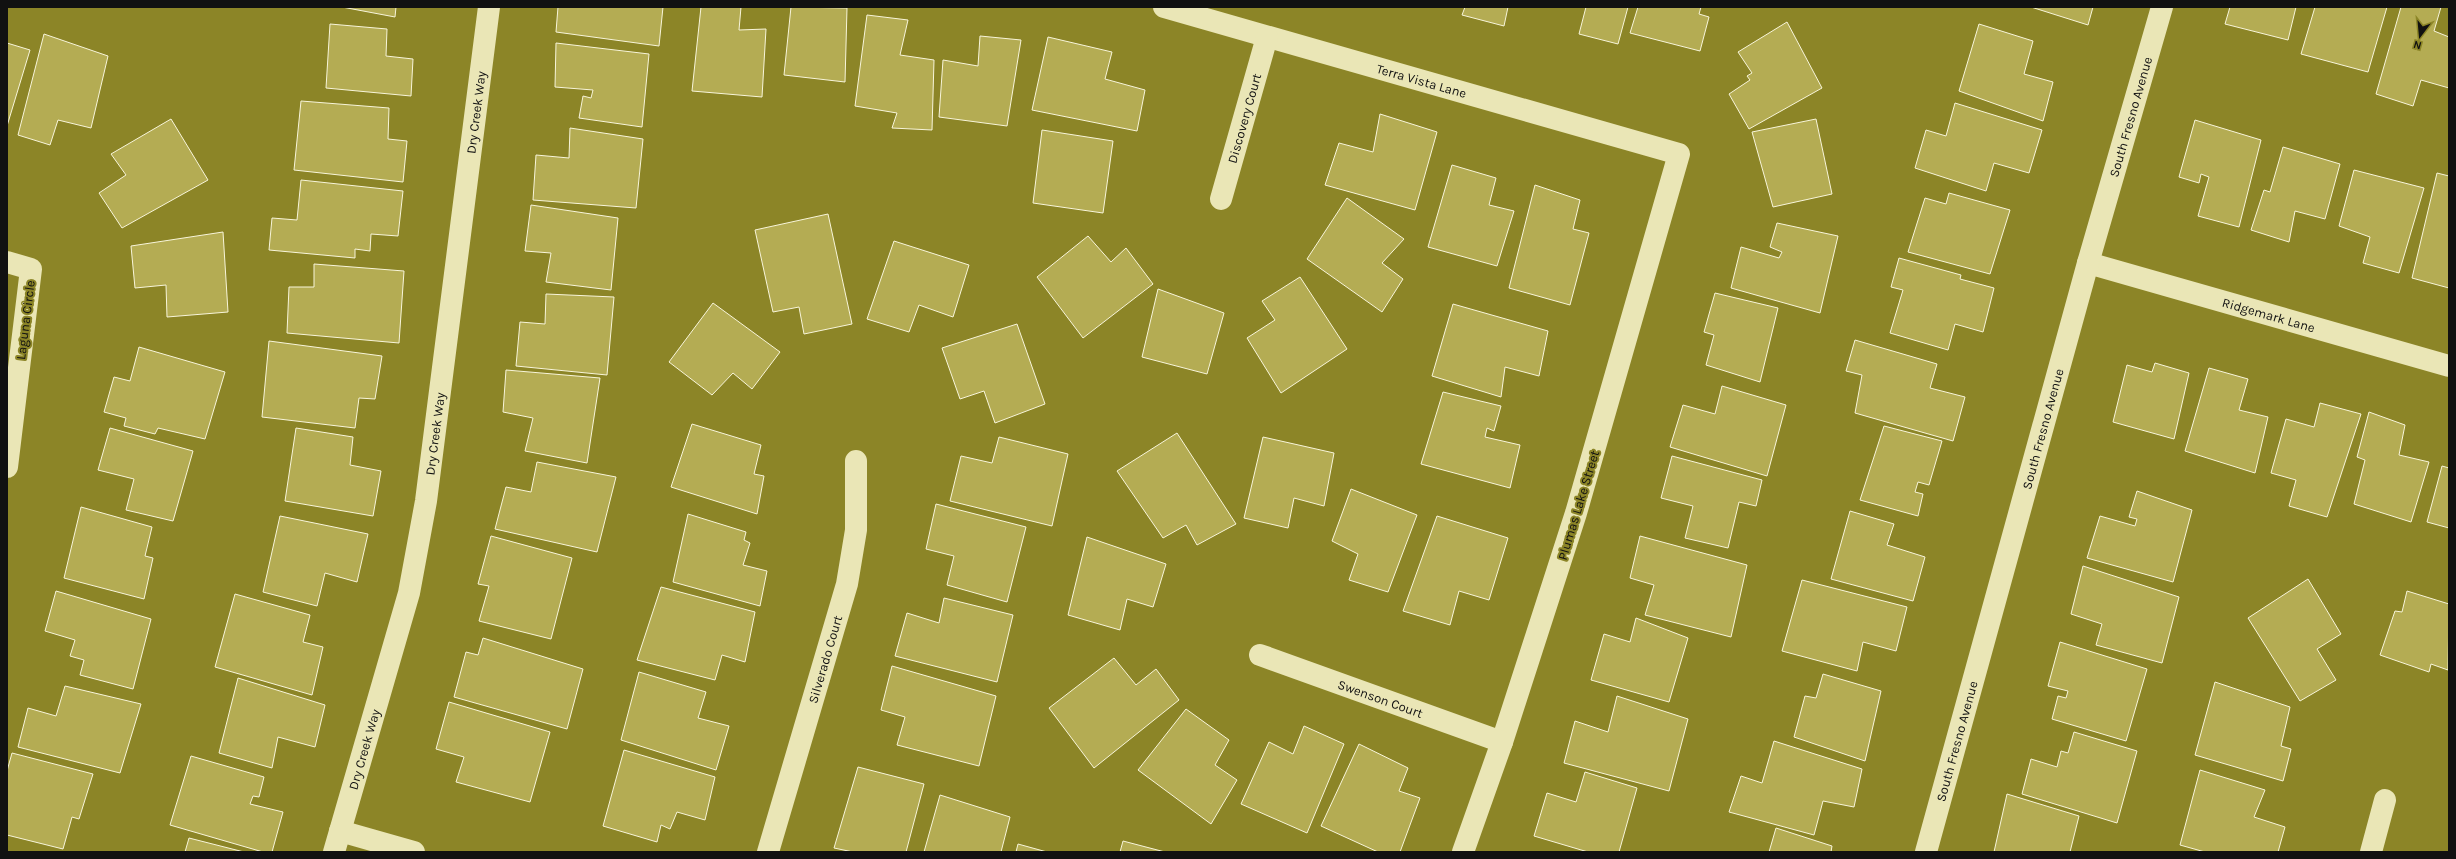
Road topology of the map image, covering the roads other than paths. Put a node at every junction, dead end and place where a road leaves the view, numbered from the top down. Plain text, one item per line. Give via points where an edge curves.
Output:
1 (489, 7) edge
2 (1164, 7) edge
3 (2162, 7) edge
4 (1267, 37) junction
5 (1679, 154) joint
6 (1221, 200) dead end
7 (7, 262) edge
8 (2088, 263) junction
9 (2449, 366) edge
10 (856, 461) dead end
11 (7, 467) edge
12 (1260, 655) dead end
13 (1502, 742) junction
14 (2385, 800) dead end
15 (340, 831) junction
16 (334, 852) edge
17 (414, 852) edge
18 (768, 852) edge
19 (1462, 852) edge
20 (1926, 852) edge
21 (2371, 852) edge

1 - 15 street, Dry Creek Way via 426,501 409,593
2 - 4 street, Terra Vista Lane
3 - 8 street, South Fresno Avenue
4 - 5 street, Terra Vista Lane
4 - 6 street, Discovery Court
5 - 13 street, Plumas Lake Street via 1576,513
7 - 11 street, Laguna Circle via 31,269
8 - 9 street, Ridgemark Lane
8 - 20 street, South Fresno Avenue
10 - 18 street, Silverado Court via 856,530 847,584
12 - 13 street, Swenson Court
13 - 19 street, Plumas Lake Street
14 - 21 street
15 - 16 street, Dry Creek Way
15 - 17 street

